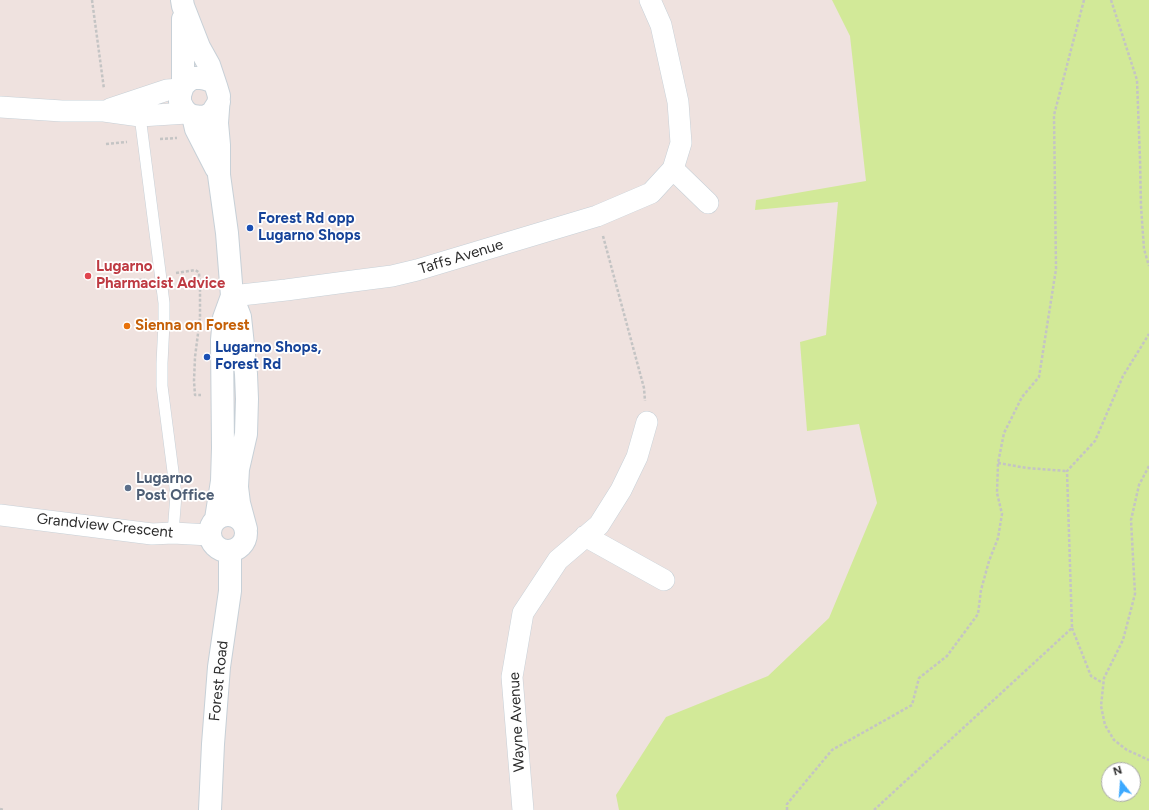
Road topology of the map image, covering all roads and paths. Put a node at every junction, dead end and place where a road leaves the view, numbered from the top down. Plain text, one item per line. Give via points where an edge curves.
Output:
1 (92, 0) edge
2 (650, 0) edge
3 (1084, 0) edge
4 (1111, 0) edge
5 (183, 3) edge
6 (182, 87) junction
7 (217, 94) junction
8 (104, 102) junction
9 (0, 107) edge
10 (190, 114) junction
11 (140, 116) junction
12 (673, 169) junction
13 (219, 175) junction
14 (708, 203) dead end
15 (597, 216) junction
16 (1149, 266) edge
17 (161, 276) junction
18 (124, 283) dead end
19 (232, 296) junction
20 (1149, 334) edge
21 (223, 394) junction
22 (647, 422) joint
23 (998, 463) junction
24 (1149, 466) edge
25 (1067, 471) junction
26 (0, 515) edge
27 (213, 527) junction
28 (246, 529) junction
29 (173, 533) junction
30 (585, 536) junction
31 (230, 551) junction
32 (664, 580) dead end
33 (1072, 628) junction
34 (1104, 683) junction
35 (1149, 760) edge
36 (0, 809) edge
37 (4, 810) edge
38 (210, 810) edge
39 (523, 810) edge
40 (787, 810) edge
41 (874, 810) edge

1 - 8 path
2 - 12 street, Taffs Avenue via 661,25 678,102 681,143
3 - 23 path via 1054,115 1056,269 1039,377 1022,397 1004,433
4 - 16 path via 1137,80 1141,206 1144,249
5 - 6 street
5 - 7 street via 199,47 210,66
6 - 7 street via 193,78 206,79 212,81
6 - 8 street via 158,94
6 - 10 street via 180,102
7 - 10 street via 216,108 212,113 200,117
7 - 13 street
8 - 9 street via 62,111
8 - 11 street
10 - 11 street
10 - 13 street
11 - 17 lane
12 - 14 street
12 - 15 street, Taffs Avenue via 651,193
13 - 19 street
15 - 19 street, Taffs Avenue via 392,276
15 - 22 path via 644,388
17 - 18 path
17 - 21 path via 195,270 199,273 200,307 194,370 195,395
17 - 29 lane via 164,303 162,386 176,495
19 - 21 street via 224,318
19 - 28 street via 240,316 247,393 246,434 237,487
20 - 25 path via 1123,376 1095,441
21 - 27 street via 222,481
22 - 30 street, Wayne Avenue via 637,456 621,490 599,525
23 - 25 path
23 - 40 path via 997,493 1002,514 998,538 981,590 978,614 947,656 919,678 912,705 832,750 787,804
24 - 34 path via 1139,485 1131,520 1136,594 1123,640 1104,678
25 - 33 path
26 - 29 street, Grandview Crescent via 152,534
27 - 28 street via 222,516 228,515 239,519
27 - 29 street, Grandview Crescent
27 - 31 street via 211,541 214,546
28 - 31 street via 241,546
30 - 32 street
30 - 39 street, Wayne Avenue via 558,560 523,613 512,677
31 - 38 street, Forest Road via 230,591 219,667
33 - 34 path via 1091,676
33 - 41 path
34 - 35 path via 1101,706 1105,725 1114,740 1127,750
36 - 37 path

